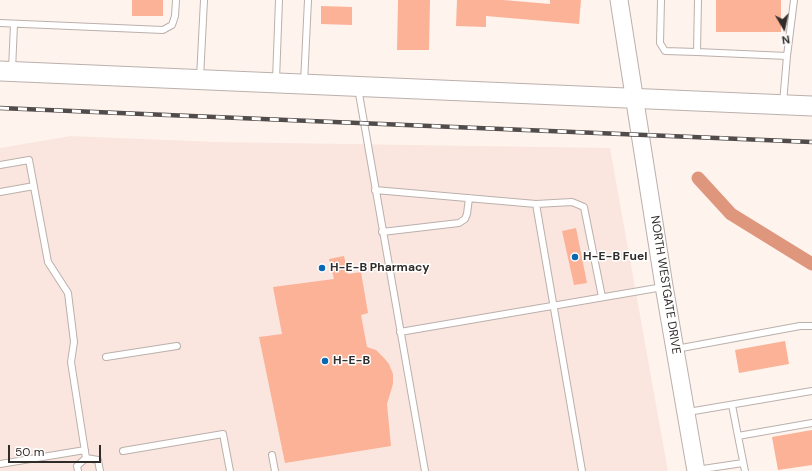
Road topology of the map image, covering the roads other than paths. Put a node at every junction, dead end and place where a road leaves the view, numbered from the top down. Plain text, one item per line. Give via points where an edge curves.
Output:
1 (176, 0) edge
2 (204, 0) edge
3 (279, 0) edge
4 (308, 0) edge
5 (619, 0) edge
6 (661, 0) edge
7 (698, 0) edge
8 (793, 1) edge
9 (0, 23) edge
10 (14, 24) junction
11 (696, 52) junction
12 (787, 56) junction
13 (6, 71) edge
14 (200, 80) junction
15 (276, 83) junction
16 (304, 84) junction
17 (357, 87) junction
18 (635, 99) junction
19 (782, 105) junction
20 (812, 106) edge
21 (0, 165) edge
22 (34, 186) junction
23 (375, 190) junction
24 (0, 192) edge
25 (469, 198) junction
26 (536, 204) junction
27 (382, 232) junction
28 (664, 286) junction
29 (602, 297) junction
30 (554, 306) junction
31 (812, 326) edge
32 (400, 332) junction
33 (177, 346) dead end
34 (675, 349) junction
35 (106, 357) dead end
36 (812, 391) edge
37 (732, 405) junction
38 (686, 413) junction
39 (812, 423) edge
40 (738, 436) junction
41 (85, 450) junction
42 (123, 451) dead end
43 (272, 455) dead end
44 (86, 458) junction
45 (743, 462) junction
46 (0, 464) edge
47 (78, 471) edge
48 (100, 471) edge
49 (230, 471) edge
50 (275, 471) edge
51 (425, 471) edge
52 (582, 471) edge
53 (695, 471) edge
54 (745, 471) edge

1 - 10 lane via 172,24 164,30
2 - 14 lane
3 - 15 lane
4 - 16 lane
5 - 18 street, NORTH WESTGATE DRIVE
6 - 11 lane via 660,43 665,51
7 - 11 lane
8 - 12 lane
9 - 10 lane
10 - 13 lane
11 - 12 lane
12 - 19 lane
13 - 14 main road
14 - 15 main road
15 - 16 main road
16 - 17 main road
17 - 18 main road
17 - 23 lane
18 - 19 main road
18 - 28 street, NORTH WESTGATE DRIVE
19 - 20 main road
21 - 22 lane via 29,160
22 - 24 lane
22 - 41 lane via 48,262 68,293 74,342 71,362
23 - 25 lane
23 - 27 lane
25 - 26 lane
25 - 27 lane via 465,219 459,223
26 - 29 lane via 572,202 584,207
26 - 30 lane
27 - 32 lane
28 - 29 lane
28 - 34 street, NORTH WESTGATE DRIVE
29 - 30 lane
30 - 32 lane
30 - 52 lane
31 - 34 lane
32 - 51 lane
33 - 35 lane
34 - 38 street, NORTH WESTGATE DRIVE
36 - 37 lane
37 - 38 lane
37 - 40 lane
38 - 53 street, NORTH WESTGATE DRIVE
39 - 40 lane
40 - 45 lane
41 - 44 lane
41 - 46 lane
42 - 49 lane via 223,434
43 - 50 lane
44 - 47 lane via 77,466
44 - 48 lane via 98,460
45 - 53 lane
45 - 54 lane

